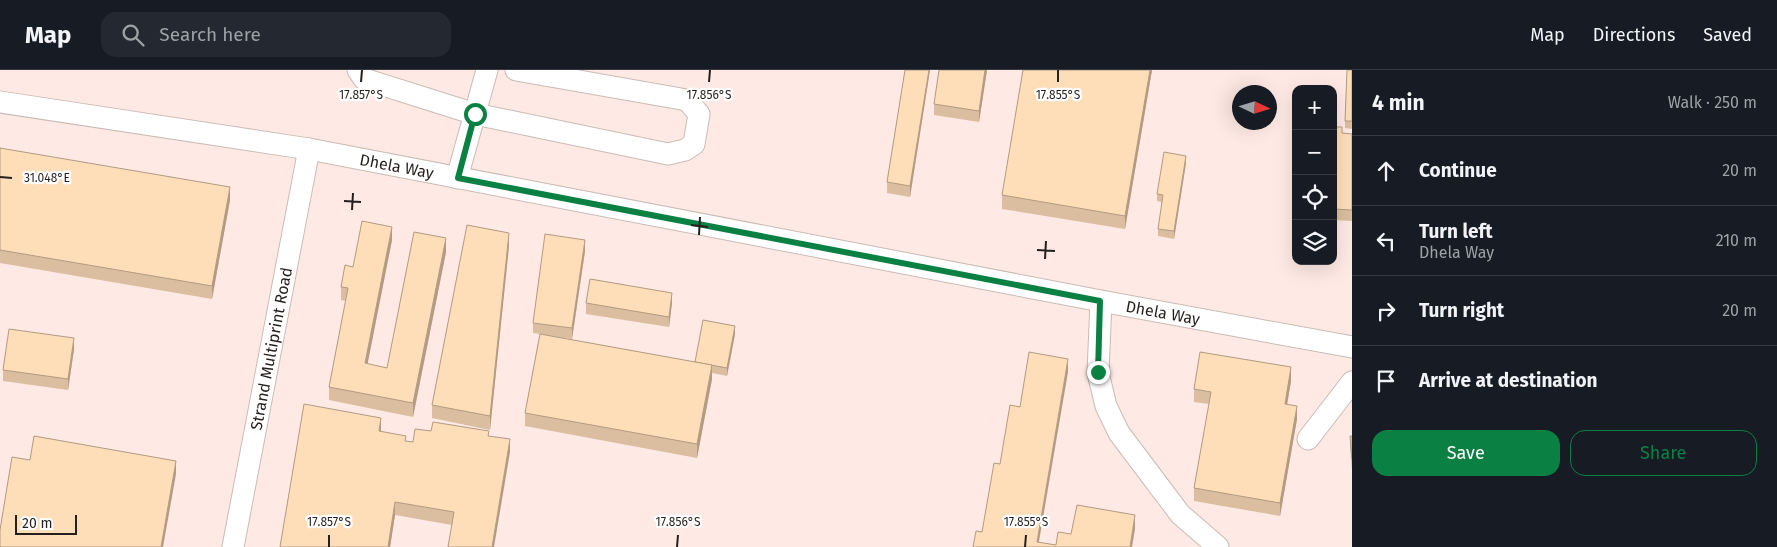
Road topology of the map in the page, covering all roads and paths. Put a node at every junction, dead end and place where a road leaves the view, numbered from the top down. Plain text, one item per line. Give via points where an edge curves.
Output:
1 (358, 70) edge
2 (487, 70) edge
3 (516, 70) edge
4 (0, 102) edge
5 (475, 114) junction
6 (309, 149) junction
7 (458, 178) junction
8 (1100, 301) junction
9 (1352, 347) edge
10 (1352, 382) edge
11 (1308, 439) dead end
12 (232, 547) edge
13 (1218, 547) edge

1 - 5 street via 364,79
2 - 5 street
3 - 5 street via 687,100 699,114 694,144 668,154
4 - 6 street, Dhela Way
5 - 7 street
6 - 7 street, Dhela Way
6 - 12 street, Strand Multiprint Road
7 - 8 street, Dhela Way
8 - 9 street, Dhela Way
8 - 13 street via 1098,372 1106,406 1119,433 1180,514
10 - 11 street

